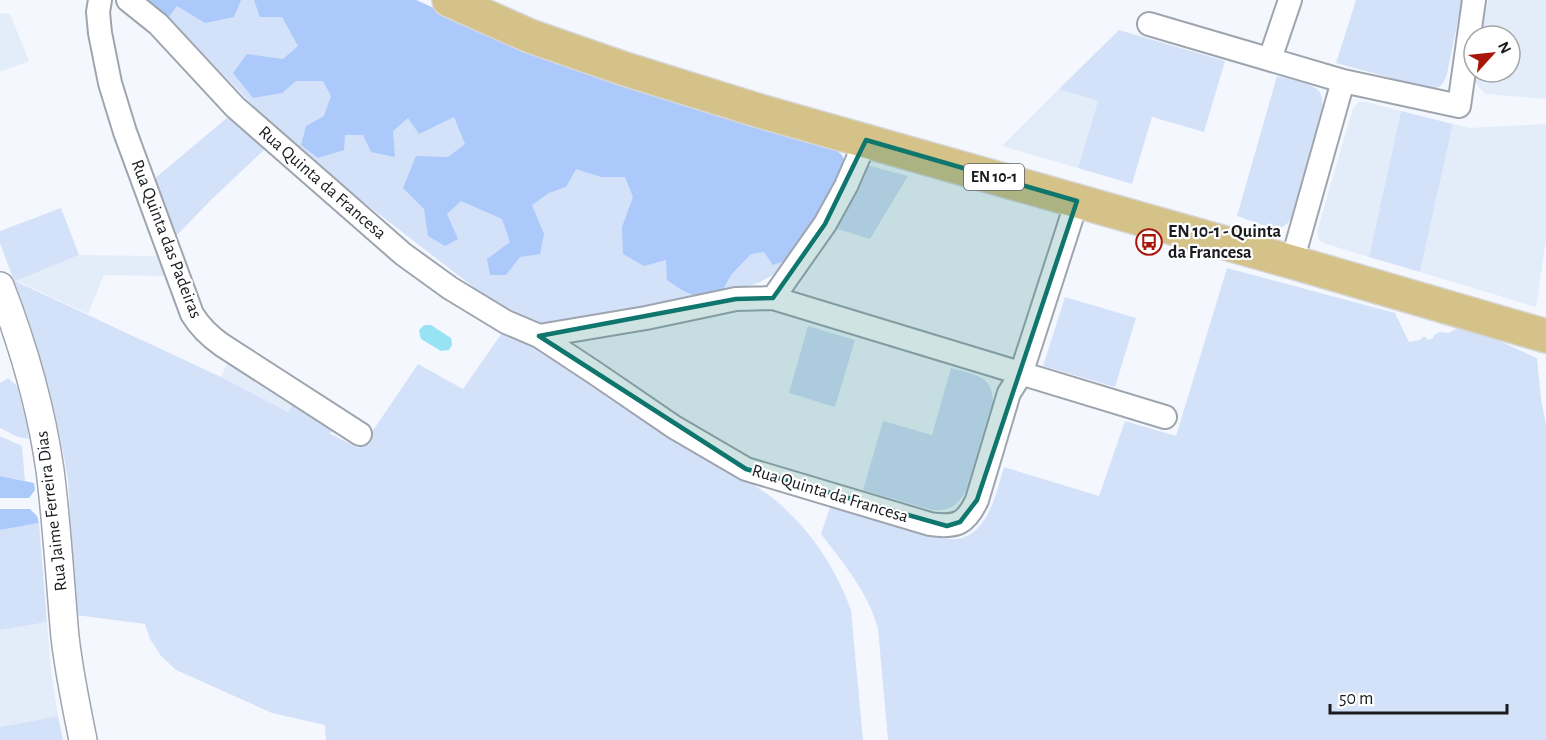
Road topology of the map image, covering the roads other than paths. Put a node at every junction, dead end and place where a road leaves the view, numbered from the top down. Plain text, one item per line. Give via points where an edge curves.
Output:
1 (99, 0) edge
2 (128, 0) edge
3 (449, 0) edge
4 (1290, 0) edge
5 (1474, 0) edge
6 (1149, 24) dead end
7 (1270, 59) junction
8 (1343, 81) junction
9 (866, 140) junction
10 (1077, 201) junction
11 (1292, 262) junction
12 (0, 286) edge
13 (773, 298) junction
14 (538, 336) junction
15 (1546, 336) edge
16 (1021, 374) junction
17 (1165, 417) dead end
18 (360, 434) dead end
19 (83, 740) edge

1 - 18 street, Rua Quinta das Padeiras via 100,33 113,93 192,314 208,335
2 - 14 street, Rua Quinta da Francesa via 158,24 235,106 403,254 450,288 506,322
3 - 9 main road, EN 10-1 via 530,36 625,69
4 - 7 street
5 - 8 street via 1460,106
6 - 7 street
7 - 8 street
8 - 11 street
9 - 10 main road, EN 10-1
9 - 13 street via 825,224
10 - 11 main road, EN 10-1
10 - 16 street, Rua Quinta da Francesa
11 - 15 main road, EN 10-1
12 - 19 street, Rua Jaime Ferreira Dias via 44,434 71,681
13 - 14 street via 736,298
13 - 16 street
14 - 16 street, Rua Quinta da Francesa via 674,427 746,469 947,526 971,513 1009,393
16 - 17 street

